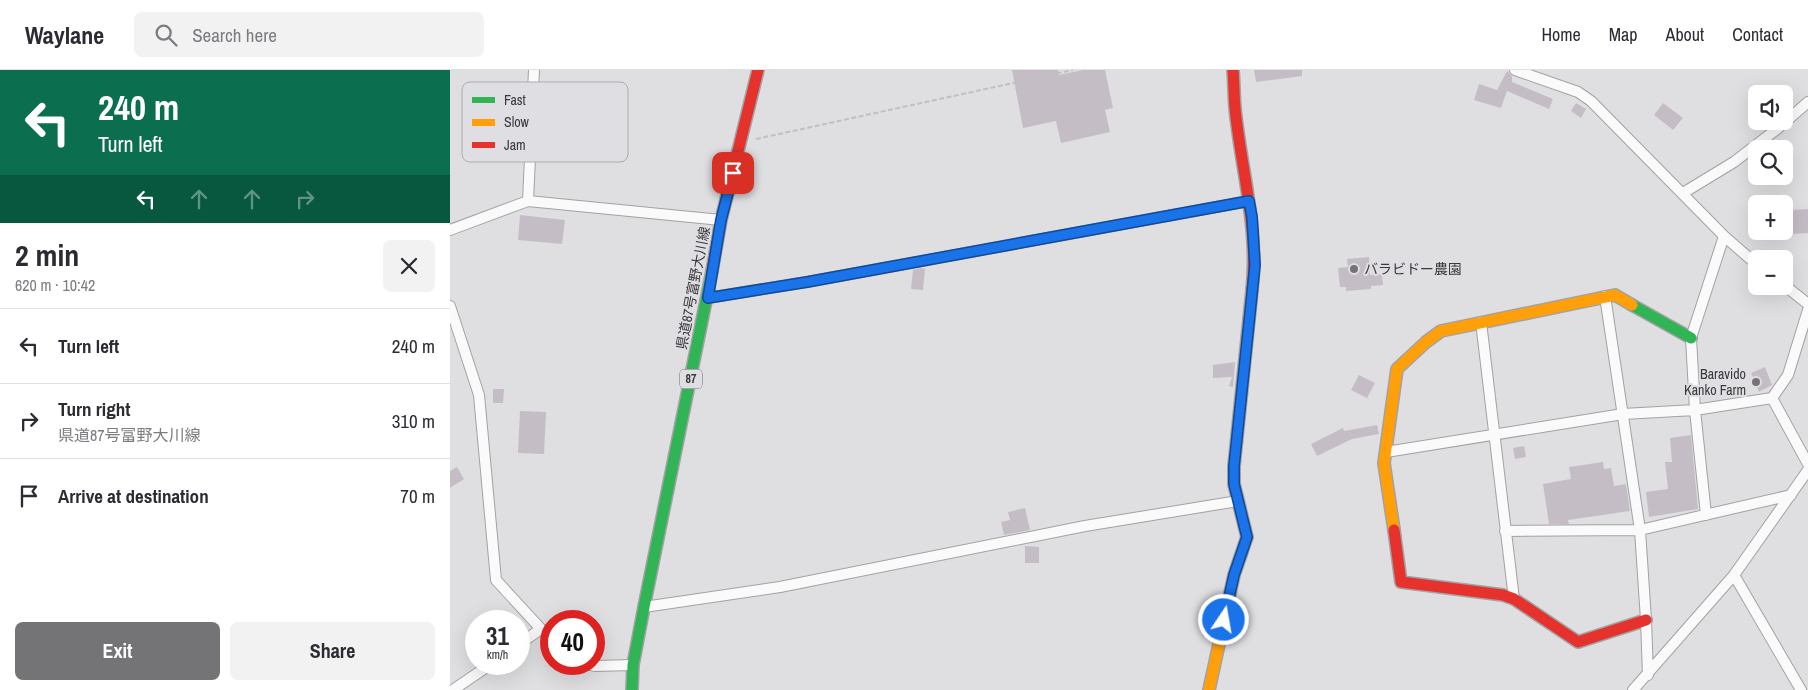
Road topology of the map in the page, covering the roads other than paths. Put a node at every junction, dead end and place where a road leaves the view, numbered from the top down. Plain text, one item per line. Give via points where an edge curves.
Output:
1 (758, 70) edge
2 (1233, 70) edge
3 (1515, 70) edge
4 (1808, 102) edge
5 (530, 162) edge
6 (1683, 193) junction
7 (528, 201) junction
8 (1249, 201) junction
9 (721, 220) junction
10 (450, 230) edge
11 (1724, 236) junction
12 (1748, 257) edge
13 (1793, 293) edge
14 (1605, 296) junction
15 (708, 298) junction
16 (1808, 304) edge
17 (450, 306) edge
18 (1808, 310) edge
19 (1481, 322) junction
20 (1691, 338) junction
21 (1772, 398) junction
22 (1696, 410) junction
23 (1623, 414) junction
24 (1495, 436) junction
25 (1386, 452) junction
26 (1808, 464) edge
27 (1808, 470) edge
28 (1791, 495) junction
29 (1238, 501) junction
30 (1706, 515) junction
31 (1640, 530) junction
32 (1505, 531) junction
33 (1734, 575) junction
34 (1514, 599) junction
35 (644, 607) junction
36 (1646, 620) junction
37 (540, 628) edge
38 (633, 665) junction
39 (605, 666) edge
40 (475, 675) edge
41 (1648, 675) junction
42 (453, 690) edge
43 (632, 690) edge
44 (1209, 690) edge
45 (1633, 690) edge
46 (1800, 690) edge

1 - 9 street, 県道87号富野大川線 / 87
2 - 8 street via 1235,108
3 - 6 street via 1578,92 1592,101
4 - 6 street via 1734,162
5 - 7 street
6 - 11 street
7 - 9 street
7 - 10 street
8 - 15 street
8 - 29 street via 1255,265 1234,466
9 - 15 street, 県道87号富野大川線 / 87
11 - 12 street
11 - 20 street
13 - 16 street
14 - 19 street
14 - 20 street via 1615,295
14 - 23 street
15 - 35 street, 県道87号富野大川線 / 87
17 - 37 street via 479,395 496,580
18 - 21 street via 1788,375
19 - 24 street
19 - 25 street via 1441,331 1396,368
20 - 22 street
21 - 22 street
21 - 26 street
22 - 23 street
22 - 30 street
23 - 24 street
23 - 31 street
24 - 25 street
24 - 32 street
25 - 34 street via 1384,464 1401,582
27 - 28 street
28 - 30 street
28 - 33 street
29 - 35 street via 1085,526 780,587
29 - 44 street via 1247,537 1234,575
30 - 31 street
31 - 32 street
31 - 36 street
32 - 34 street
33 - 41 street
33 - 46 street
34 - 36 street via 1578,642
35 - 38 street, 県道87号富野大川線 / 87
36 - 41 street
38 - 39 street
38 - 43 street, 県道87号富野大川線 / 87
40 - 42 street
41 - 45 street

